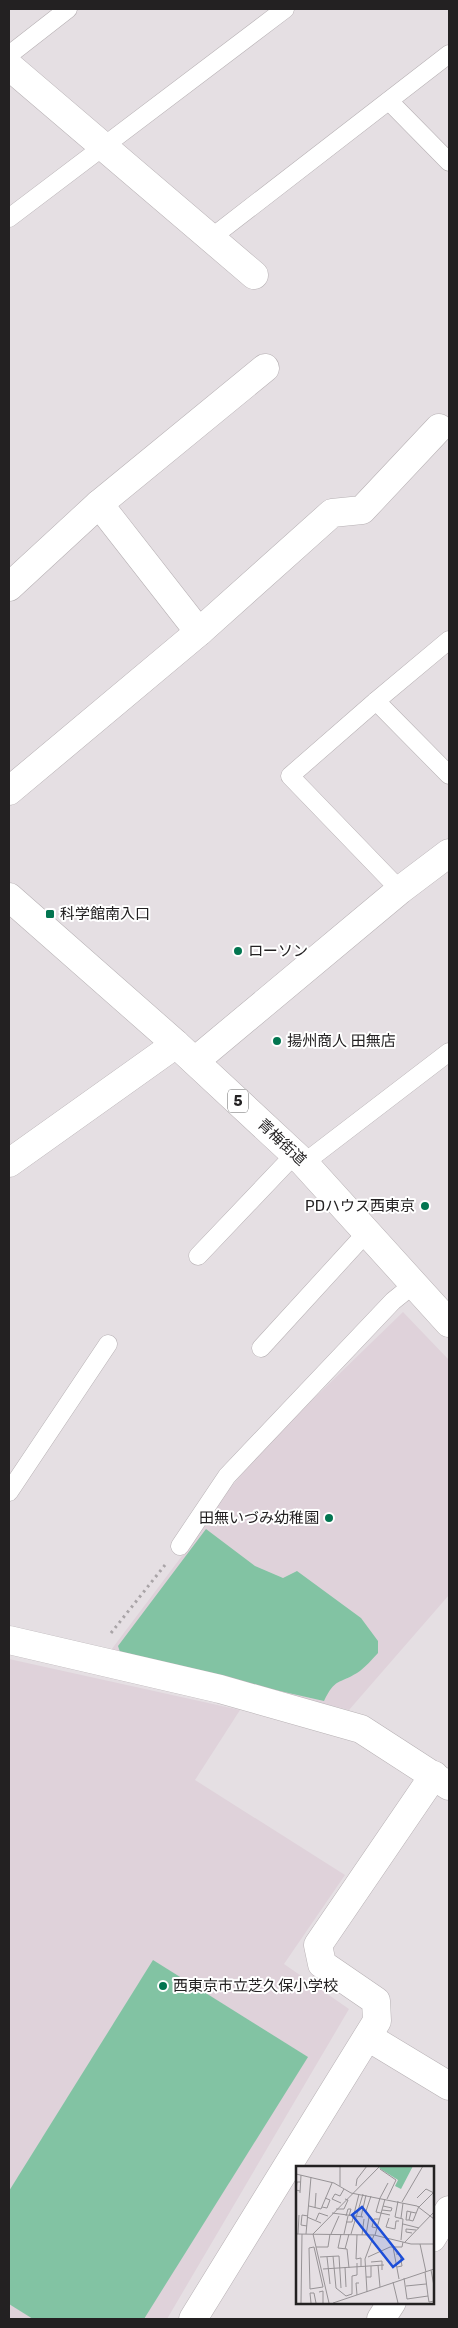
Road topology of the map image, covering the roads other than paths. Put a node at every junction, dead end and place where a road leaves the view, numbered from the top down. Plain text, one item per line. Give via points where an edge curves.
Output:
1 (68, 9) edge
2 (284, 9) edge
3 (449, 54) edge
4 (9, 55) edge
5 (9, 66) edge
6 (390, 101) junction
7 (104, 147) junction
8 (449, 162) edge
9 (9, 218) edge
10 (211, 238) junction
11 (254, 275) dead end
12 (265, 368) dead end
13 (439, 428) dead end
14 (99, 504) junction
15 (9, 587) edge
16 (199, 632) junction
17 (449, 640) edge
18 (376, 701) junction
19 (449, 775) edge
20 (9, 790) edge
21 (449, 853) edge
22 (400, 890) junction
23 (9, 897) edge
24 (449, 1052) edge
25 (186, 1053) junction
26 (299, 1158) junction
27 (9, 1163) edge
28 (367, 1232) junction
29 (198, 1256) dead end
30 (414, 1284) junction
31 (449, 1323) edge
32 (108, 1344) dead end
33 (261, 1348) dead end
34 (9, 1492) edge
35 (180, 1546) road end
36 (9, 1640) edge
37 (442, 1780) edge
38 (368, 2037) junction
39 (449, 2086) edge
40 (449, 2210) edge
41 (433, 2236) edge
42 (391, 2303) edge
43 (193, 2319) edge
44 (381, 2319) edge

1 - 4 lane
2 - 7 lane
3 - 6 lane
5 - 7 street
6 - 8 lane
6 - 10 lane
7 - 9 lane
7 - 10 street
10 - 11 street
12 - 14 street
13 - 16 street via 362,510 332,513
14 - 15 street
14 - 16 street
16 - 20 street
17 - 18 lane
18 - 19 lane
18 - 22 lane via 290,776
21 - 22 street
22 - 25 street
23 - 25 street, 青梅街道 / 5
24 - 26 lane
25 - 26 street, 青梅街道 / 5
25 - 27 street
26 - 28 street, 青梅街道 / 5
26 - 29 lane
28 - 30 street, 青梅街道 / 5
28 - 33 lane
30 - 31 street, 青梅街道 / 5
30 - 35 lane via 393,1301 227,1476
32 - 34 lane
36 - 37 street via 220,1689 360,1729
37 - 38 street via 318,1945 322,1964 376,2001 377,2021
38 - 39 street
38 - 43 street
40 - 41 street
42 - 44 street

